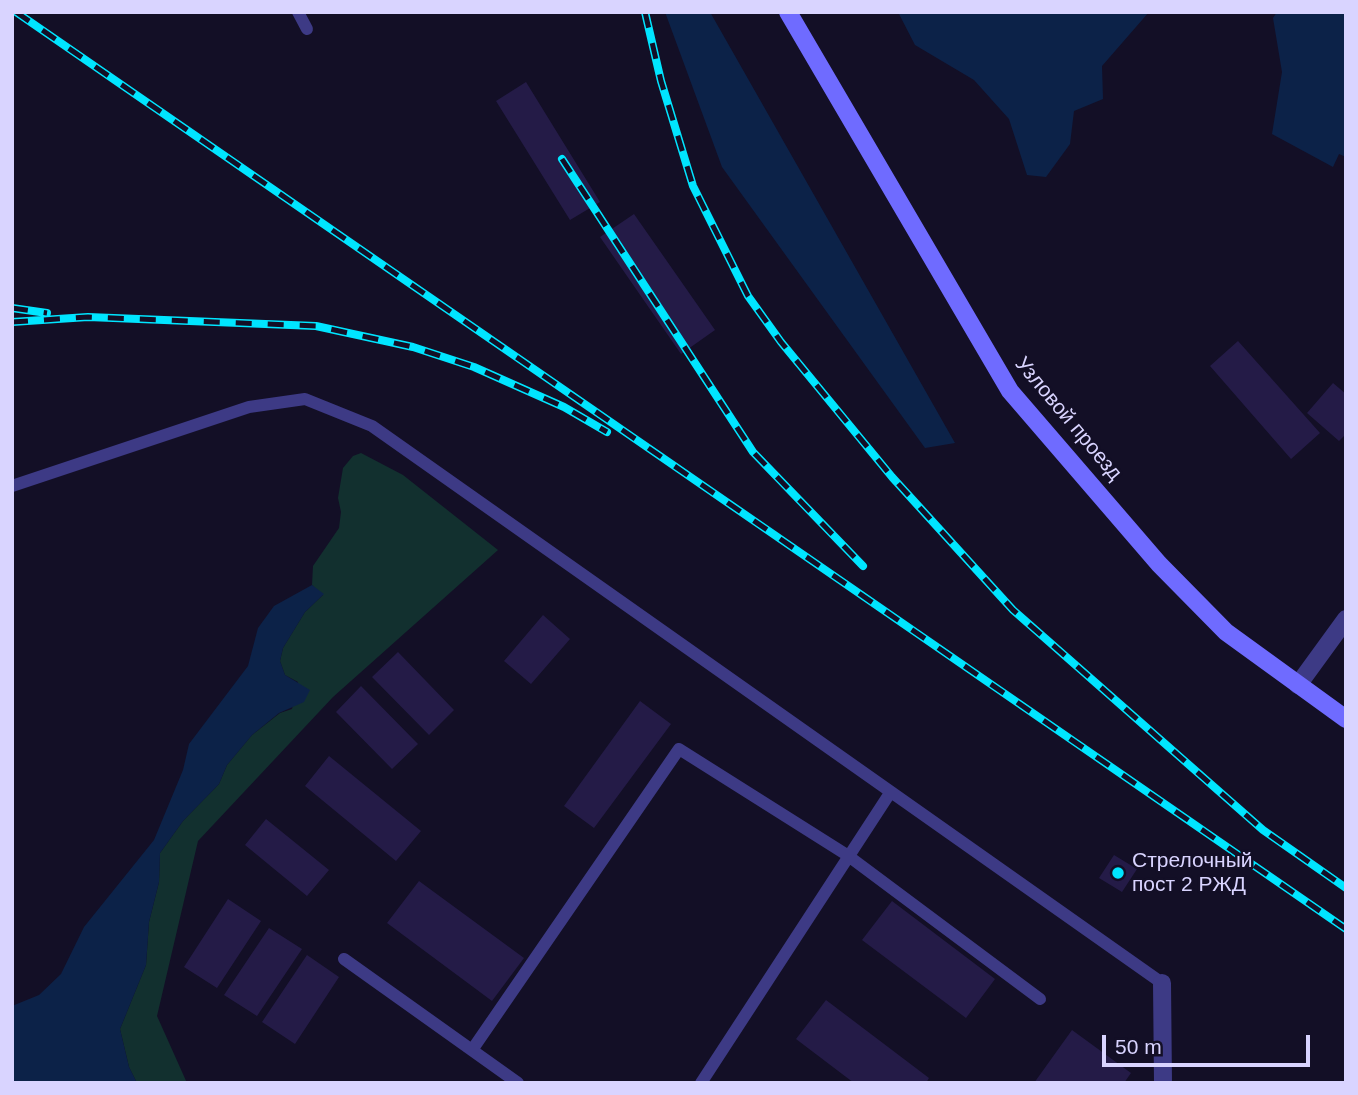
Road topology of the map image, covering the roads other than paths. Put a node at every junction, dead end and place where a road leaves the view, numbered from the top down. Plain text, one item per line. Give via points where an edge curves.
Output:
1 (298, 12) edge
2 (788, 12) edge
3 (307, 29) dead end
4 (12, 486) edge
5 (1346, 619) edge
6 (1298, 685) junction
7 (1346, 719) edge
8 (890, 793) junction
9 (847, 855) junction
10 (344, 960) dead end
11 (1162, 983) joint
12 (1040, 999) dead end
13 (471, 1050) junction
14 (518, 1083) edge
15 (701, 1083) edge
16 (1163, 1083) edge

1 - 3 lane
2 - 6 street, Узловой проезд via 1010,391 1159,564 1226,632
4 - 8 lane via 249,407 305,399 372,426
5 - 6 street
6 - 7 street, Узловой проезд
8 - 9 lane
8 - 11 lane
9 - 12 lane
9 - 13 lane via 679,749
9 - 15 lane
10 - 13 lane
11 - 16 street
13 - 14 lane

